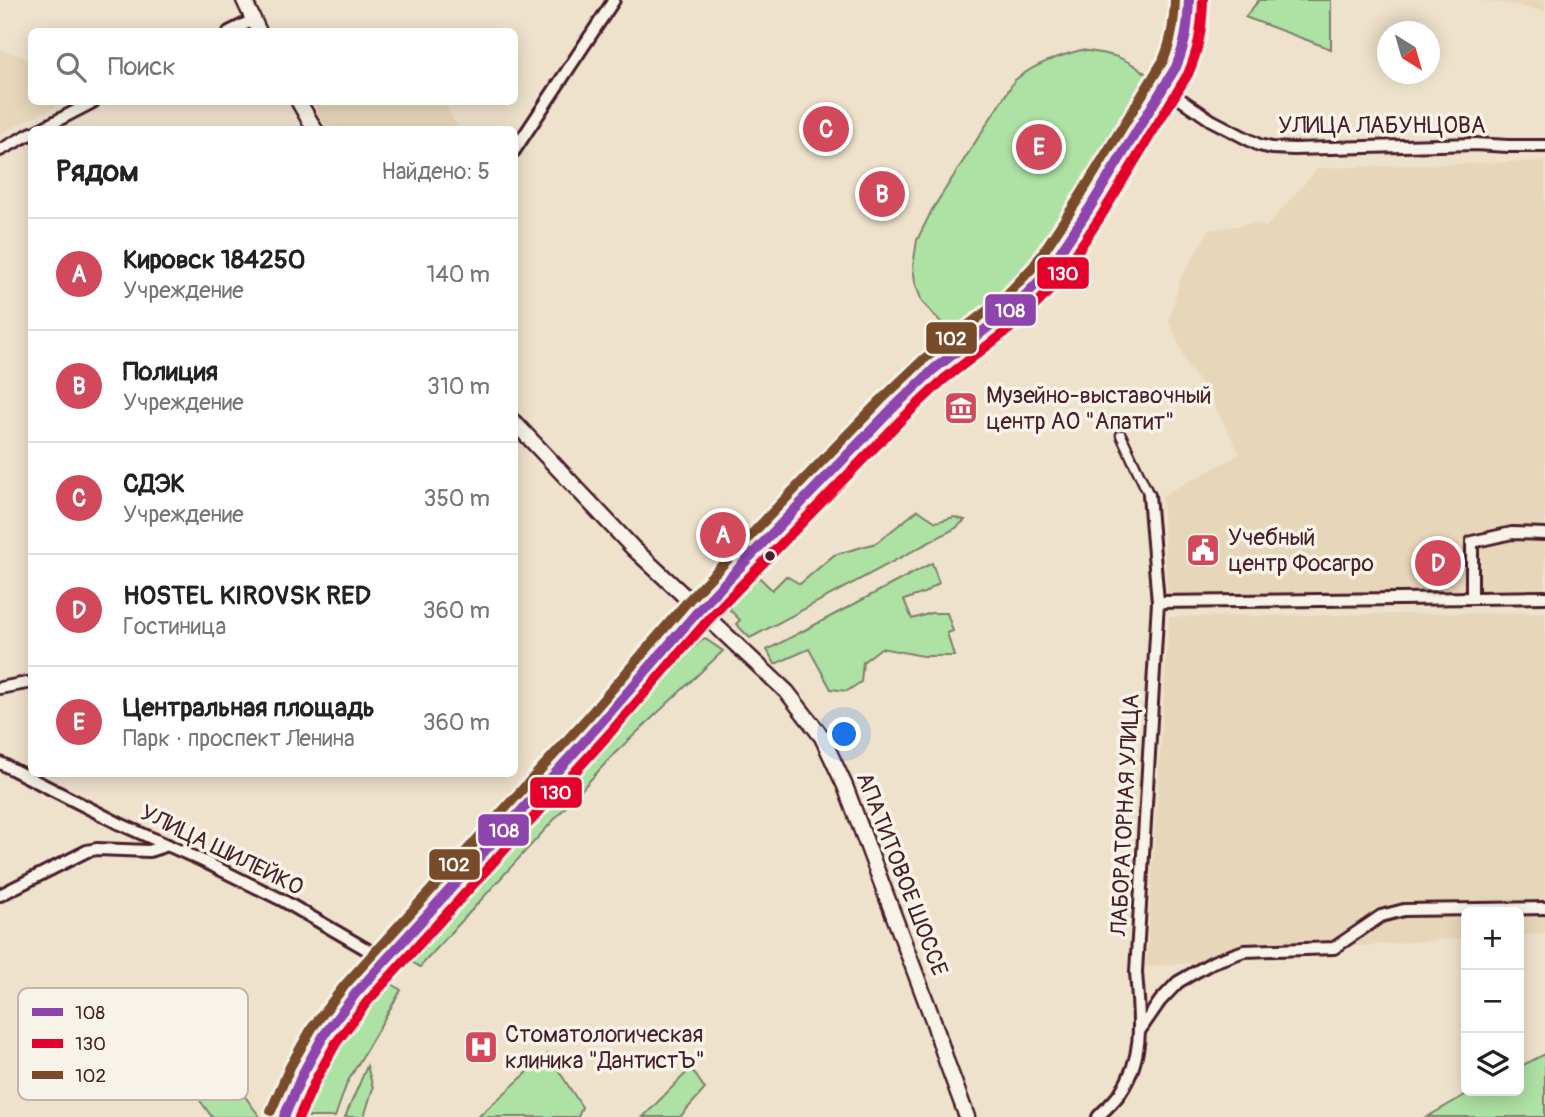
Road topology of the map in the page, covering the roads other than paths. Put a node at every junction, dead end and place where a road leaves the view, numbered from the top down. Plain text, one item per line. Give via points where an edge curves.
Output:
1 (244, 0) edge
2 (614, 0) edge
3 (1189, 0) edge
4 (256, 26) edge
5 (1167, 84) junction
6 (87, 105) edge
7 (301, 105) edge
8 (47, 126) edge
9 (313, 126) edge
10 (28, 135) edge
11 (518, 145) edge
12 (1545, 146) edge
13 (0, 150) edge
14 (518, 426) edge
15 (1121, 435) dead end
16 (1149, 495) joint
17 (1545, 534) edge
18 (1545, 597) edge
19 (1472, 598) junction
20 (1158, 601) junction
21 (699, 610) junction
22 (28, 682) edge
23 (0, 688) edge
24 (0, 763) edge
25 (168, 845) junction
26 (0, 895) edge
27 (1545, 908) edge
28 (385, 960) junction
29 (1140, 1030) junction
30 (284, 1117) edge
31 (967, 1117) edge
32 (1097, 1117) edge

1 - 4 street
2 - 11 street
3 - 5 main road via 1184,50
5 - 12 street, УЛИЦА ЛАБУНЦОВА via 1210,120 1272,148
5 - 21 main road via 1045,275 1013,308 934,369 891,410
6 - 8 street
7 - 9 street
10 - 13 street
14 - 21 street, АПАТИТОВОЕ ШОССЕ via 632,548
15 - 16 street
16 - 20 street, ЛАБОРАТОРНАЯ УЛИЦА
17 - 19 street via 1512,533 1472,542
18 - 19 street
19 - 20 street
20 - 29 street, ЛАБОРАТОРНАЯ УЛИЦА via 1136,972
21 - 28 street
21 - 31 street, АПАТИТОВОЕ ШОССЕ via 787,692 822,737 862,830
22 - 23 street
24 - 25 street, УЛИЦА ШИЛЕЙКО
25 - 26 street via 149,851 87,851
25 - 28 street, УЛИЦА ШИЛЕЙКО via 282,900
27 - 29 street, ЛАБОРАТОРНАЯ УЛИЦА via 1404,910 1381,916 1334,948 1244,951 1178,982
28 - 30 street via 324,1035
29 - 32 street, ЛАБОРАТОРНАЯ УЛИЦА via 1135,1064 1119,1094

